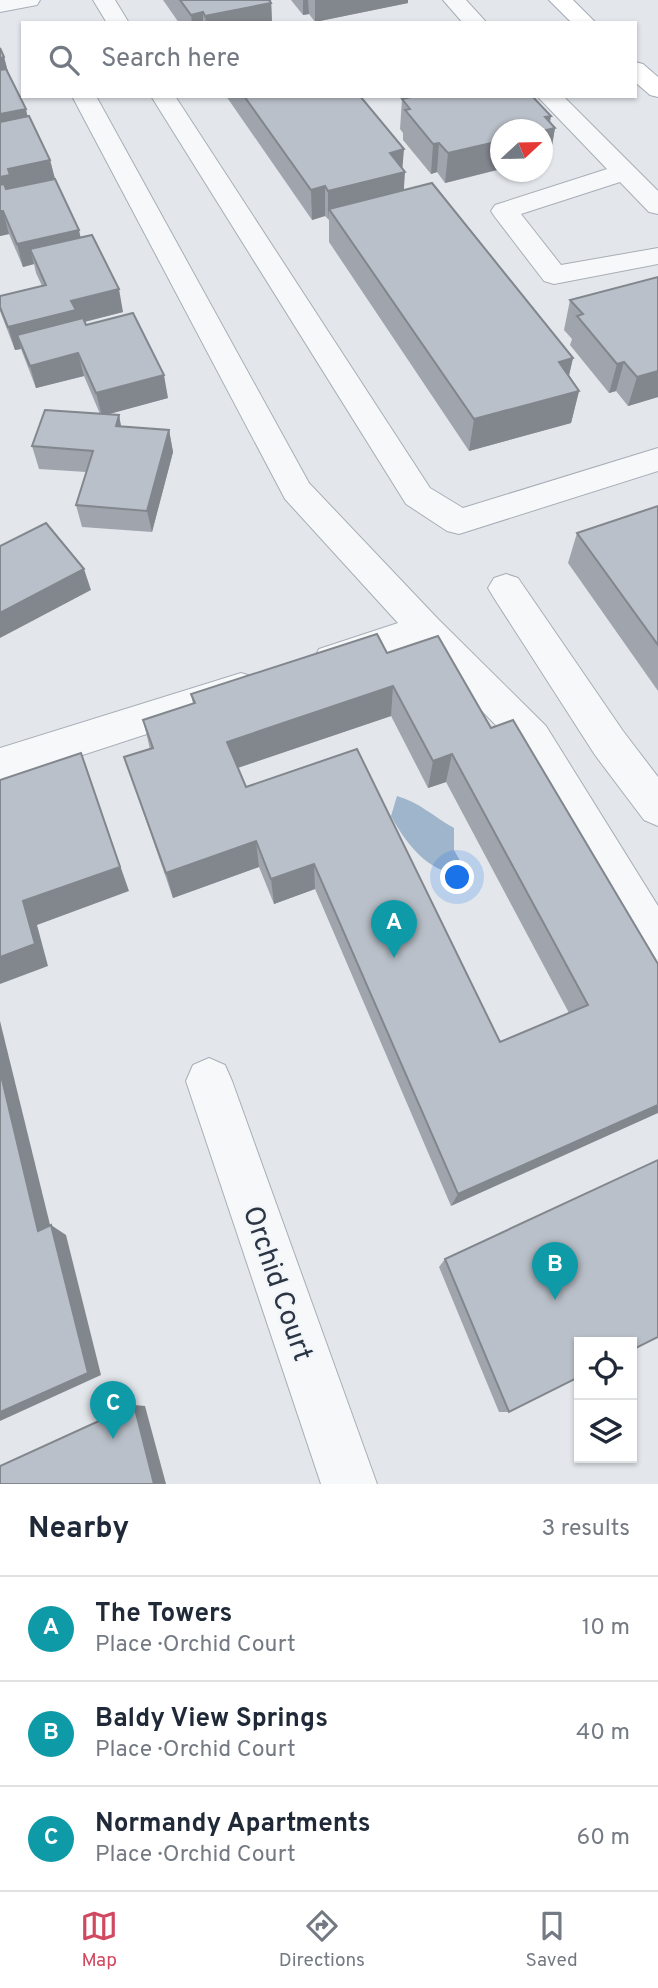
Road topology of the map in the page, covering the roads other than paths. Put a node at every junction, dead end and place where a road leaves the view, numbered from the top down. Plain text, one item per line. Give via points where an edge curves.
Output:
1 (31, 0) edge
2 (104, 0) edge
3 (454, 0) edge
4 (560, 0) edge
5 (0, 5) edge
6 (44, 21) edge
7 (117, 21) edge
8 (467, 21) edge
9 (583, 21) edge
10 (637, 71) edge
11 (658, 90) edge
12 (85, 98) edge
13 (164, 98) edge
14 (550, 98) edge
15 (624, 172) junction
16 (658, 206) edge
17 (658, 256) edge
18 (658, 459) edge
19 (506, 588) dead end
20 (425, 629) junction
21 (0, 765) edge
22 (658, 808) edge
23 (658, 945) edge
24 (209, 1081) dead end
25 (349, 1484) edge

1 - 5 street
1 - 6 street
2 - 7 street
3 - 8 street
4 - 9 main road
10 - 11 main road
12 - 20 street via 297,491
13 - 18 street via 418,496 459,522
14 - 15 street
15 - 16 street
15 - 17 street via 503,211 554,275
19 - 22 street
20 - 21 street
20 - 23 street via 532,737
24 - 25 street, Orchid Court

